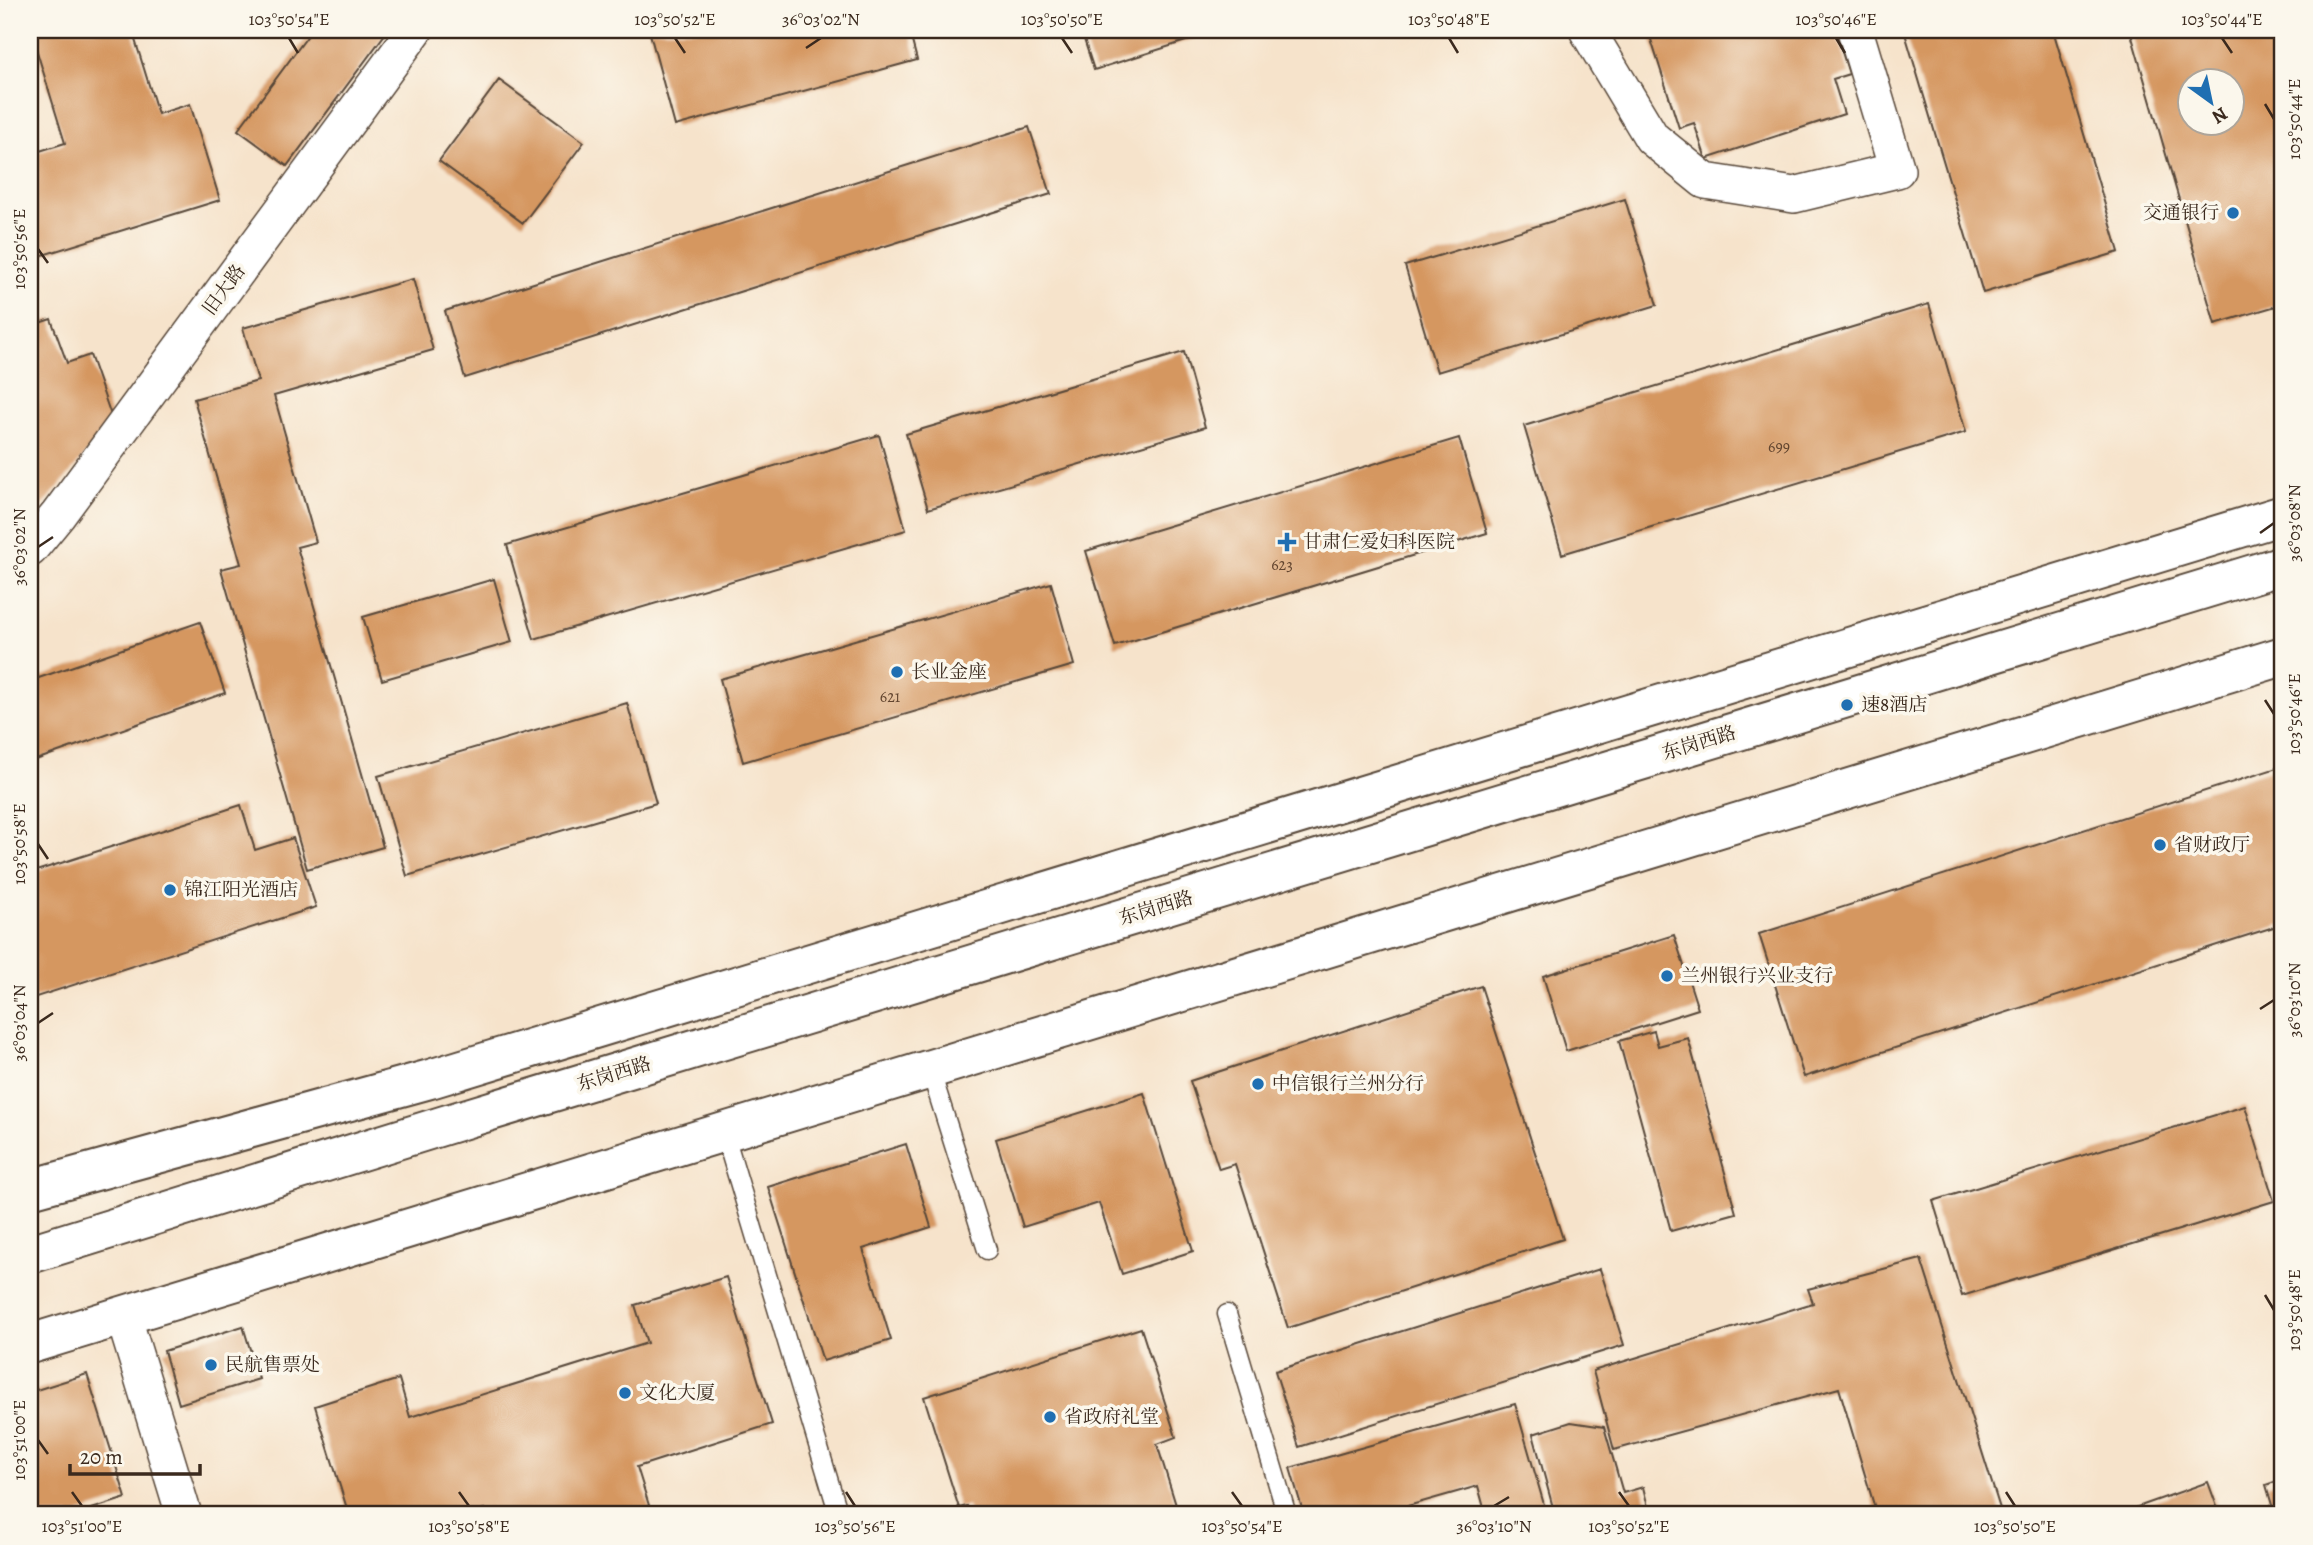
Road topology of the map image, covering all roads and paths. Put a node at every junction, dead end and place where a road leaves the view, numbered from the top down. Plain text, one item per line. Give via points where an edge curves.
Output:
1 (415, 30) edge
2 (1587, 30) edge
3 (1855, 30) edge
4 (2283, 515) edge
5 (30, 549) edge
6 (2283, 565) edge
7 (2283, 656) edge
8 (930, 1069) junction
9 (724, 1132) junction
10 (30, 1189) edge
11 (987, 1250) dead end
12 (30, 1254) edge
13 (1227, 1314) dead end
14 (123, 1315) junction
15 (30, 1344) edge
16 (184, 1515) edge
17 (839, 1515) edge
18 (1287, 1515) edge

1 - 5 street, 旧大路
2 - 3 street via 1652,138 1705,181 1794,195 1897,170
4 - 10 main road via 430,1079
6 - 12 main road, 东岗西路
7 - 8 main road
8 - 9 main road
8 - 11 lane
9 - 14 main road
9 - 17 lane
13 - 18 lane
14 - 15 main road
14 - 16 street

